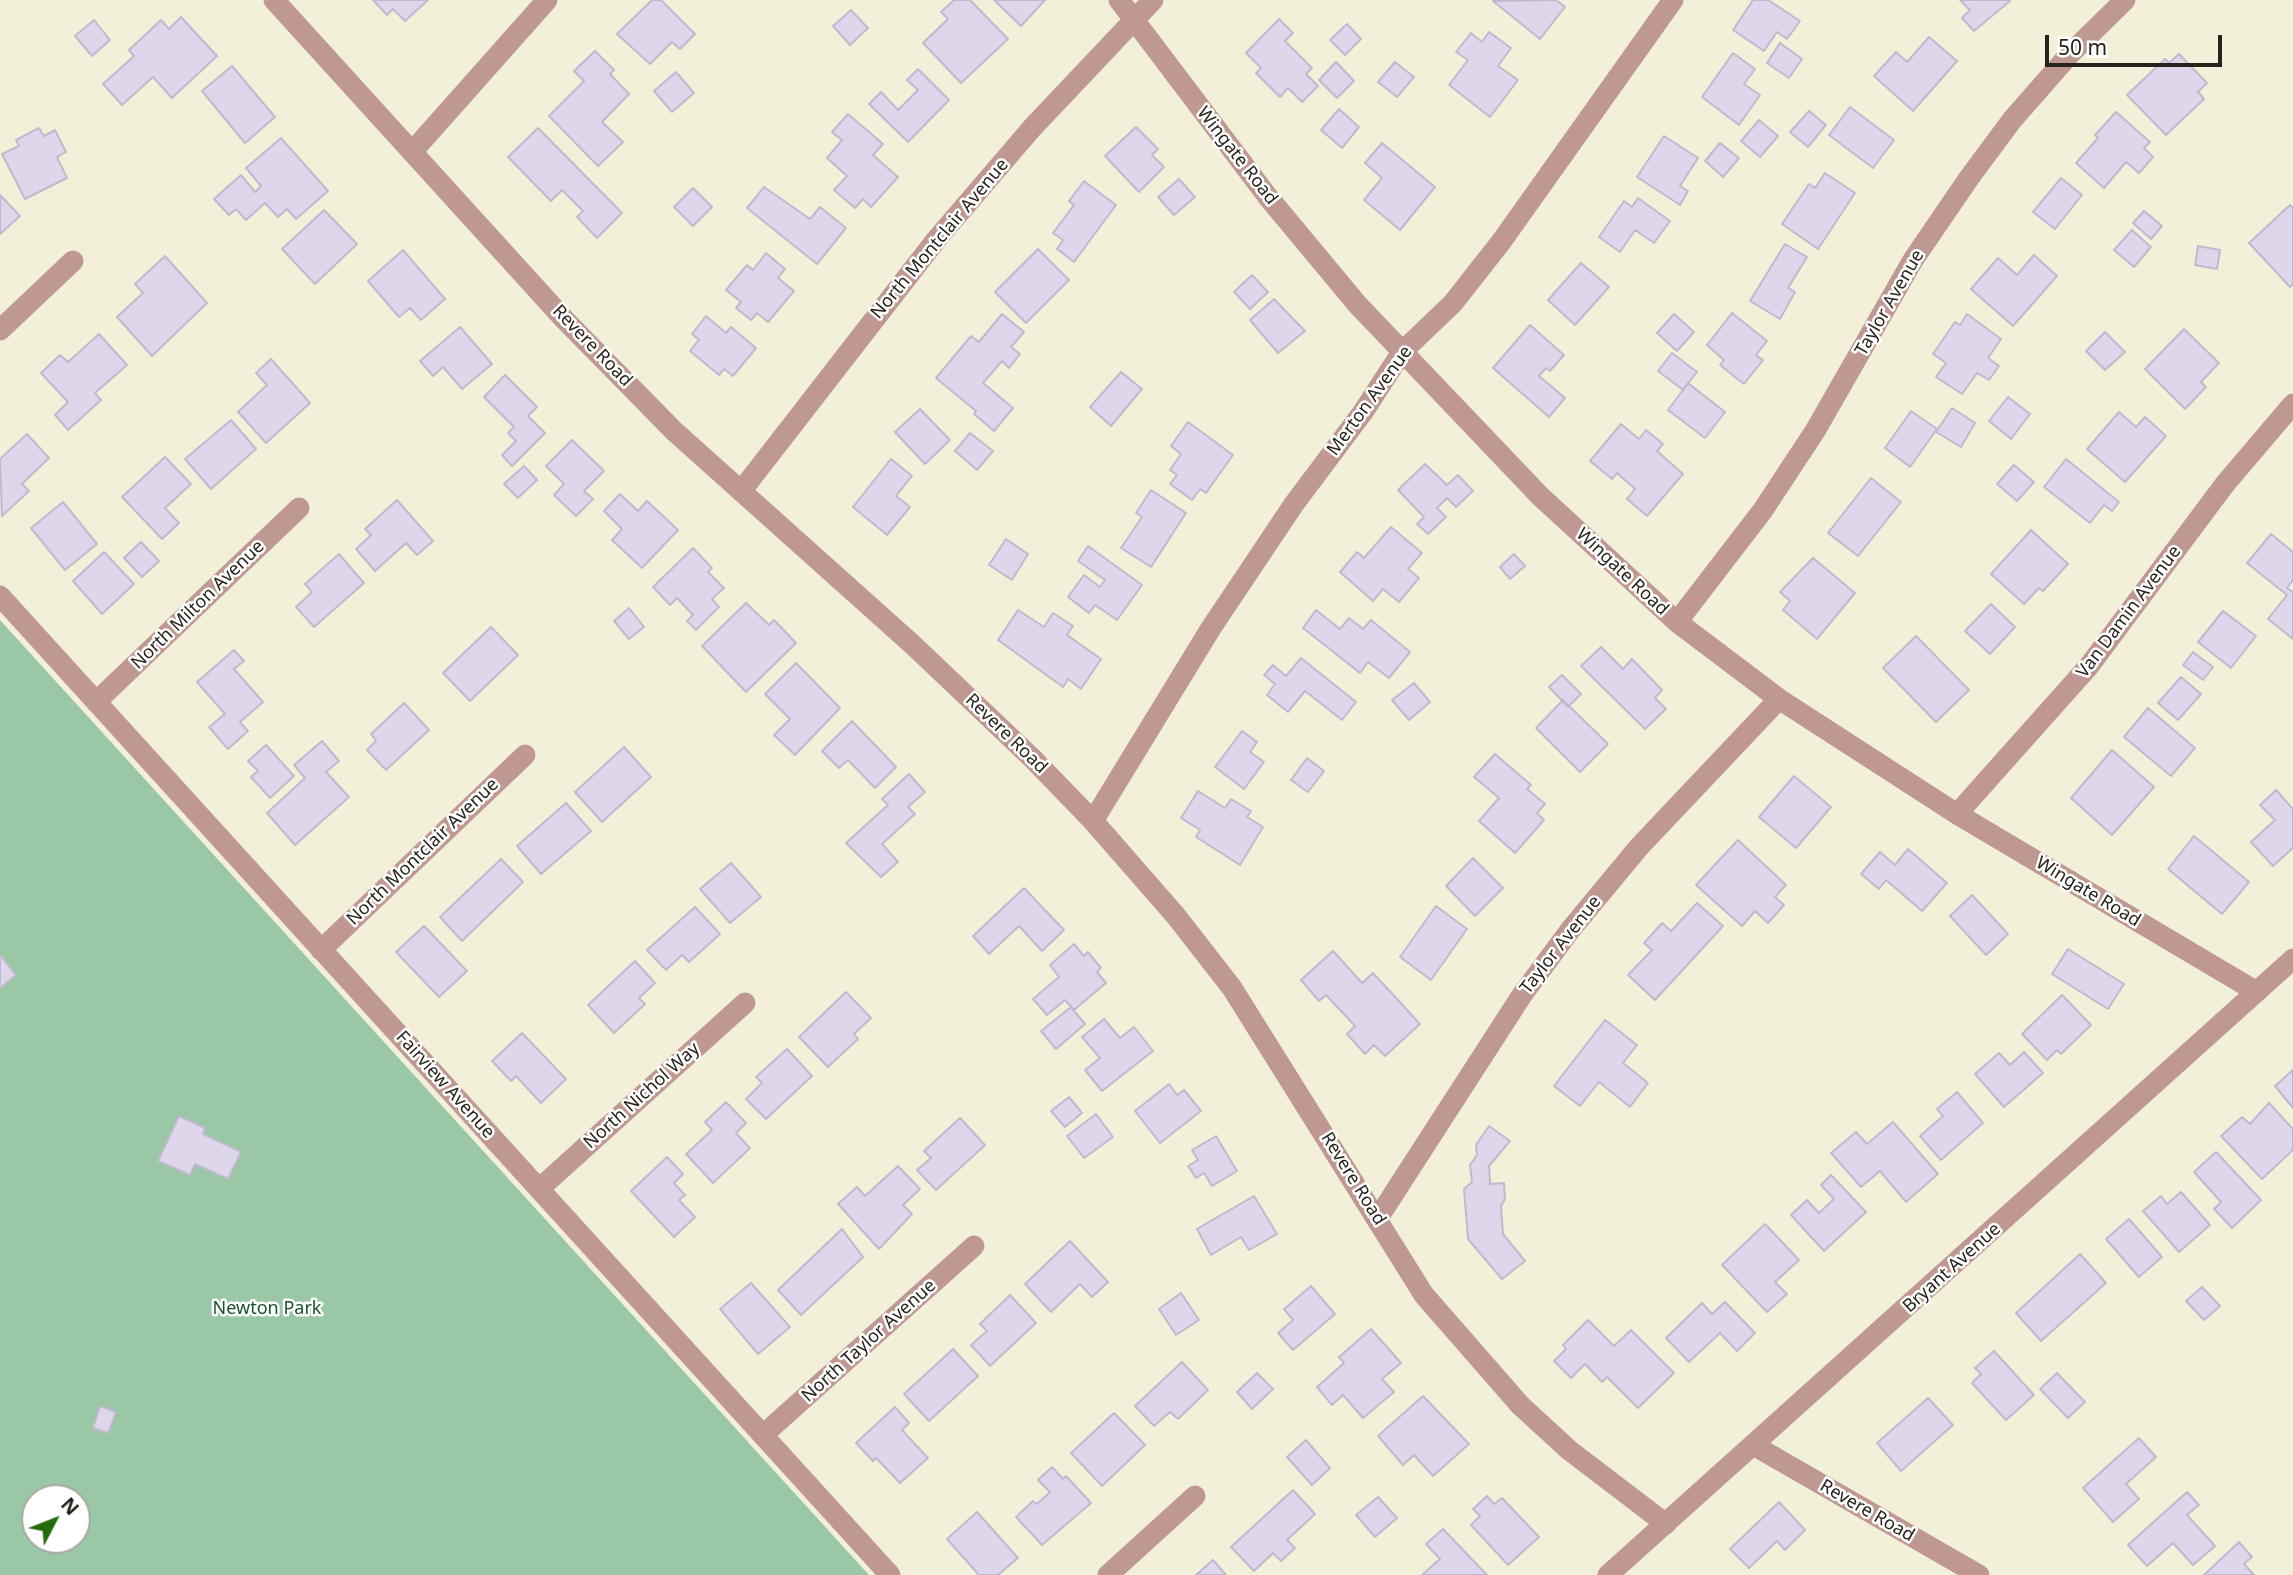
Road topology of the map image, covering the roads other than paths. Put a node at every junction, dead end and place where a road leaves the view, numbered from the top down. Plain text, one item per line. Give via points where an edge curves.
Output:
1 (274, 0) edge
2 (547, 0) edge
3 (1119, 0) edge
4 (1153, 0) edge
5 (1673, 0) edge
6 (2125, 0) edge
7 (1132, 22) junction
8 (412, 152) junction
9 (73, 261) dead end
10 (0, 330) edge
11 (1402, 352) junction
12 (2293, 404) edge
13 (742, 490) junction
14 (299, 508) dead end
15 (0, 596) edge
16 (1677, 622) junction
17 (1779, 699) junction
18 (96, 702) junction
19 (525, 755) dead end
20 (1957, 814) junction
21 (1093, 821) junction
22 (321, 950) junction
23 (2293, 959) edge
24 (2257, 992) junction
25 (745, 1003) dead end
26 (539, 1189) junction
27 (1378, 1218) junction
28 (974, 1246) dead end
29 (763, 1435) junction
30 (1755, 1446) junction
31 (1195, 1496) dead end
32 (1666, 1524) junction
33 (890, 1575) edge
34 (1108, 1575) edge
35 (1608, 1575) edge
36 (1979, 1575) edge

1 - 8 street, Revere Road
2 - 8 street
3 - 7 street, Wingate Road
4 - 7 street, North Montclair Avenue
5 - 11 street, Merton Avenue via 1502,242 1453,303
6 - 16 street, Taylor Avenue via 2069,55 1969,178 1913,260 1821,421 1763,510
7 - 11 street, Wingate Road via 1268,197
7 - 13 street, North Montclair Avenue via 936,240
8 - 13 street, Revere Road via 582,337 674,431
9 - 10 street
11 - 16 street, Wingate Road via 1541,496
11 - 21 street, Merton Avenue via 1211,628
12 - 20 street, Van Damin Avenue via 2225,484 2089,666
13 - 21 street, Revere Road via 993,721
14 - 18 street, North Milton Avenue
15 - 18 street, Fairview Avenue
16 - 17 street, Wingate Road
17 - 20 street, Wingate Road
17 - 27 street, Taylor Avenue via 1639,848 1571,929 1522,995
18 - 22 street, Fairview Avenue
19 - 22 street, North Montclair Avenue
20 - 24 street, Wingate Road
21 - 27 street, Revere Road via 1232,988
22 - 26 street, Fairview Avenue
23 - 24 street, Bryant Avenue
24 - 30 street, Bryant Avenue
25 - 26 street, North Nichol Way
26 - 29 street, Fairview Avenue
27 - 32 street, Revere Road via 1424,1295 1520,1405 1569,1450
28 - 29 street, North Taylor Avenue
29 - 33 street, Fairview Avenue
30 - 32 street, Bryant Avenue
30 - 36 street, Revere Road
31 - 34 street
32 - 35 street, Bryant Avenue

